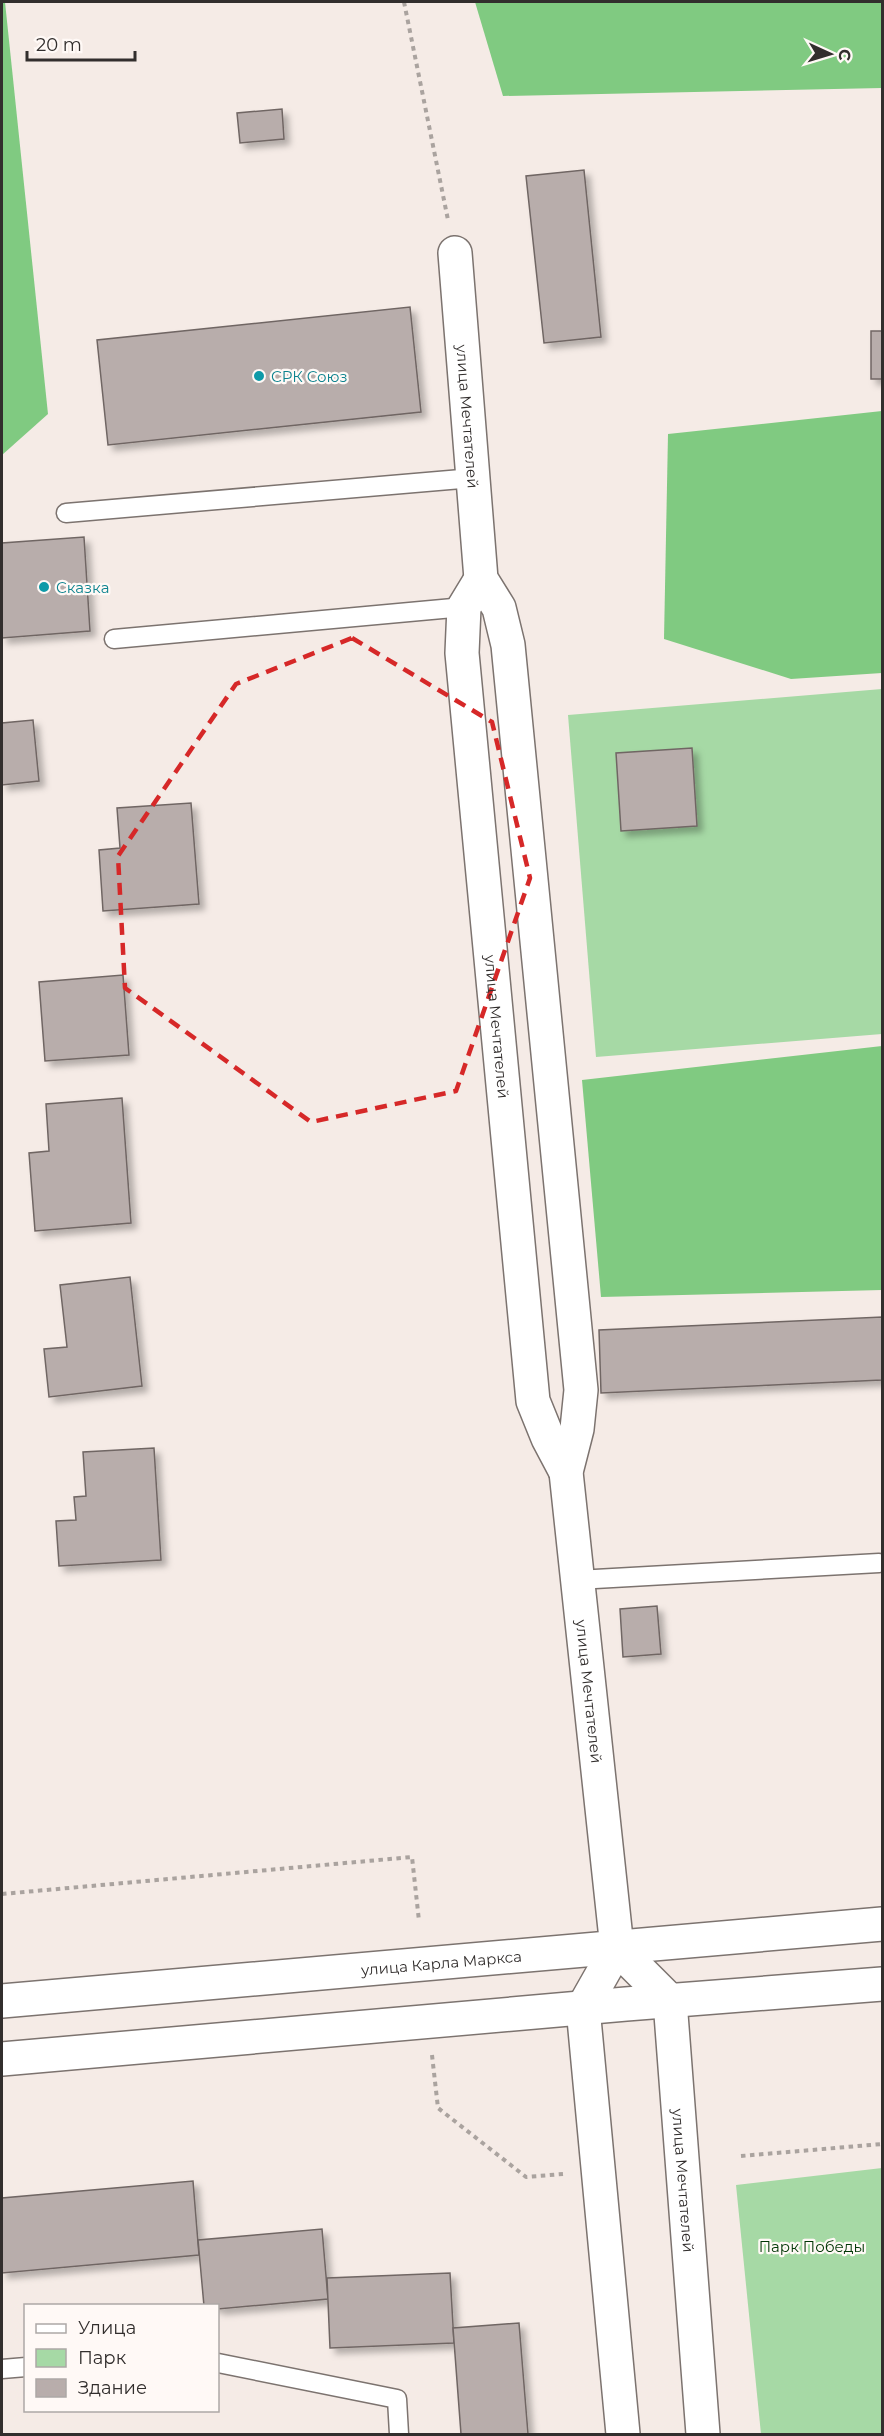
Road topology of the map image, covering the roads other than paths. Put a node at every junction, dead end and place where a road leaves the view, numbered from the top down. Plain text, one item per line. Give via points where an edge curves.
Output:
1 (455, 253) road end
2 (474, 478) junction
3 (66, 513) dead end
4 (482, 579) junction
5 (464, 608) junction
6 (114, 639) dead end
7 (566, 1472) junction
8 (879, 1563) dead end
9 (577, 1580) junction
10 (882, 1924) edge
11 (617, 1948) junction
12 (882, 1984) edge
13 (2, 2001) edge
14 (670, 2001) junction
15 (583, 2008) junction
16 (2, 2059) edge
17 (219, 2363) edge
18 (24, 2367) edge
19 (2, 2369) edge
20 (399, 2434) edge
21 (623, 2434) edge
22 (703, 2434) edge

1 - 2 street, улица Мечтателей
2 - 3 lane
2 - 4 street, улица Мечтателей
4 - 5 street, улица Мечтателей
4 - 7 street, улица Мечтателей via 499,608 508,645 579,1378 577,1429
5 - 6 lane
5 - 7 street, улица Мечтателей via 462,653 533,1401
7 - 9 street, улица Мечтателей
8 - 9 lane
9 - 11 street, улица Мечтателей
10 - 11 street, улица Карла Маркса
11 - 13 street, улица Карла Маркса
11 - 14 street
11 - 15 street
12 - 14 street
14 - 15 street
14 - 22 street, улица Мечтателей
15 - 16 street
15 - 21 street
17 - 20 lane via 397,2398
18 - 19 lane

